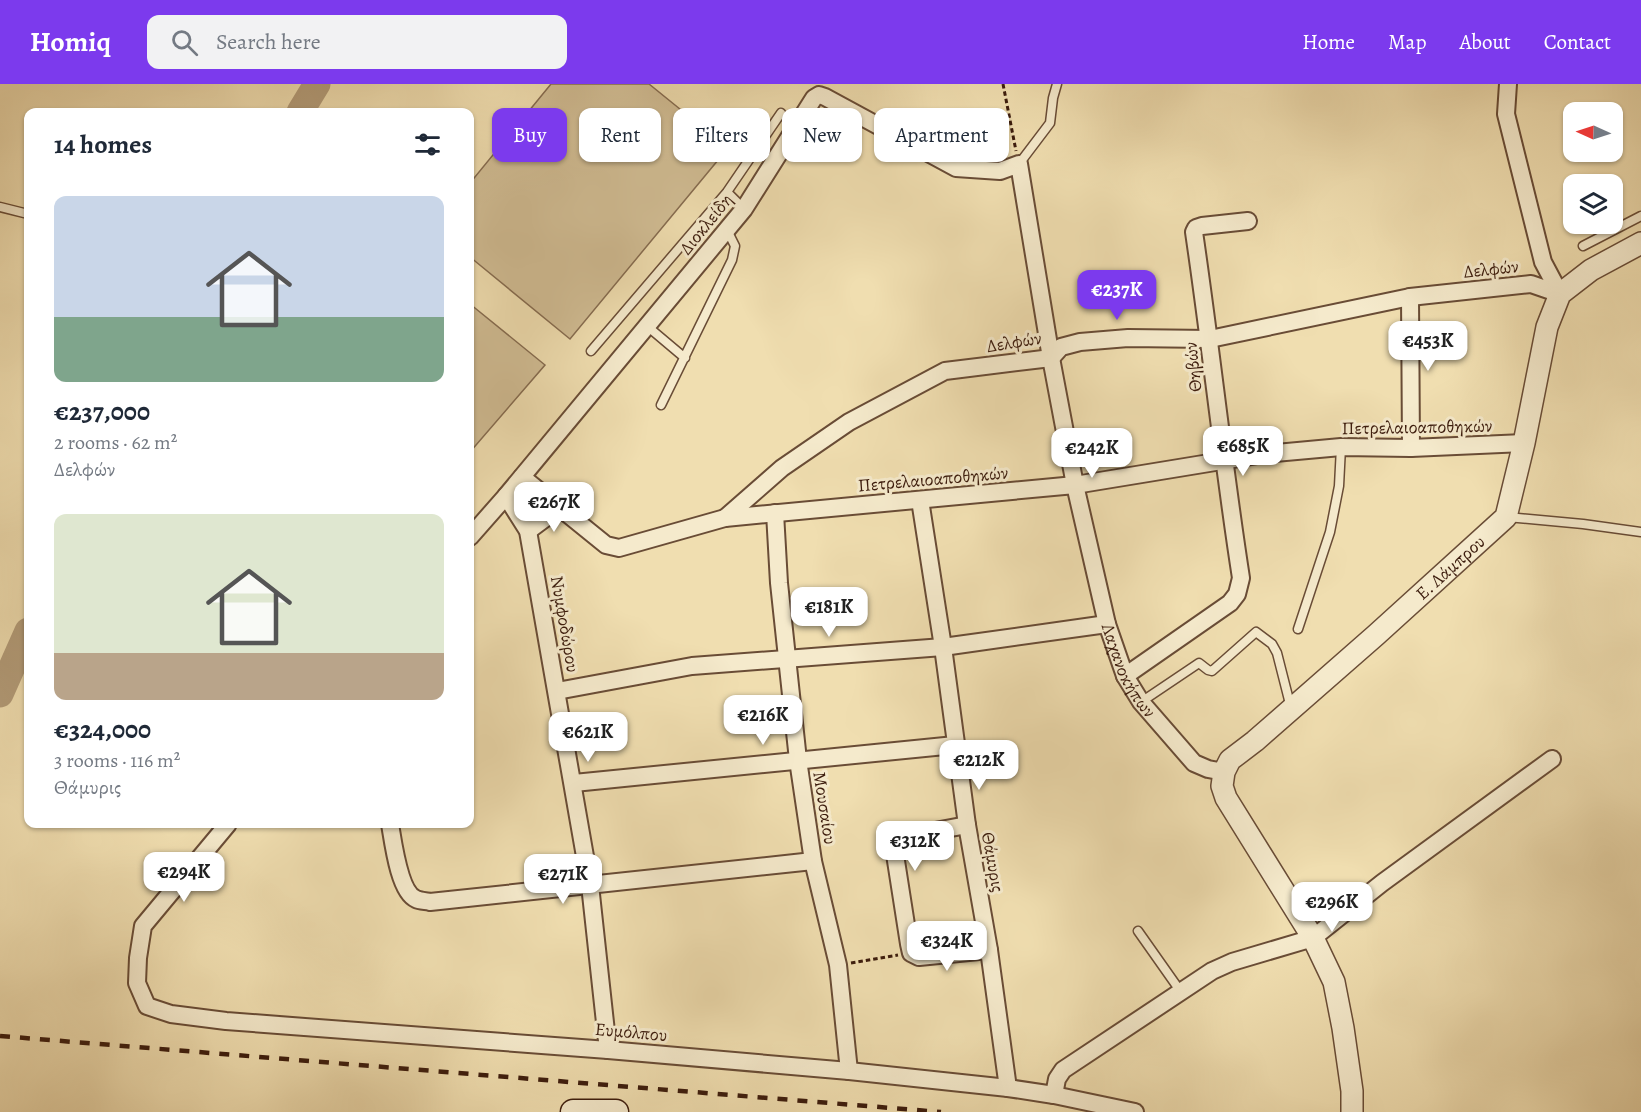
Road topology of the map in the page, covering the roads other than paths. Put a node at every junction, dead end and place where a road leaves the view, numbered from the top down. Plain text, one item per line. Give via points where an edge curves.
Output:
1 (1057, 84) edge
2 (1508, 84) edge
3 (781, 113) dead end
4 (1019, 164) junction
5 (727, 192) junction
6 (0, 207) edge
7 (744, 209) junction
8 (24, 213) edge
9 (1641, 216) edge
10 (1248, 221) dead end
11 (727, 230) junction
12 (1641, 243) edge
13 (1583, 246) dead end
14 (1560, 294) junction
15 (1410, 297) junction
16 (647, 326) junction
17 (1210, 339) junction
18 (591, 351) dead end
19 (685, 358) junction
20 (1051, 358) junction
21 (661, 405) dead end
22 (1524, 443) junction
23 (1341, 447) junction
24 (1412, 448) junction
25 (1223, 462) junction
26 (522, 477) junction
27 (1075, 485) junction
28 (506, 496) junction
29 (920, 500) junction
30 (559, 508) junction
31 (775, 513) junction
32 (1506, 517) junction
33 (725, 518) junction
34 (528, 531) junction
35 (474, 532) edge
36 (1641, 532) edge
37 (1107, 624) junction
38 (1298, 629) dead end
39 (943, 646) junction
40 (786, 658) junction
41 (1125, 676) junction
42 (557, 691) junction
43 (1141, 702) junction
44 (1291, 710) junction
45 (955, 745) junction
46 (1552, 759) dead end
47 (798, 760) junction
48 (1224, 772) junction
49 (574, 783) junction
50 (967, 825) junction
51 (225, 828) edge
52 (391, 828) edge
53 (813, 861) junction
54 (590, 885) junction
55 (1138, 930) dead end
56 (1313, 938) junction
57 (989, 950) junction
58 (1181, 992) junction
59 (608, 1050) junction
60 (849, 1071) junction
61 (1008, 1088) junction
62 (1054, 1095) junction
63 (573, 1112) edge
64 (610, 1112) edge
65 (1135, 1112) edge
66 (1352, 1112) edge

1 - 4 lane via 1050,123
2 - 14 street via 1506,114 1543,262
3 - 5 lane
4 - 7 street, Διοκλείδη via 1000,171 956,168 819,95
4 - 20 street, Λαχανοκήπων
5 - 7 lane
5 - 18 lane
6 - 8 lane
7 - 11 street, Διοκλείδη
9 - 13 lane
10 - 17 street, Θηβών via 1202,226 1194,232
11 - 16 street, Διοκλείδη
11 - 19 lane via 735,246 732,260
12 - 14 street via 1591,270
14 - 15 street, Δελφών via 1531,284
14 - 22 street via 1547,327
15 - 17 street, Δελφών
15 - 24 street
16 - 19 lane
16 - 26 street, Διοκλείδη
17 - 20 street, Δελφών via 1080,342 1061,347
17 - 25 street, Θηβών
19 - 21 lane
20 - 27 street, Λαχανοκήπων
20 - 33 street, Δελφών via 945,371 849,422 782,468
22 - 24 street, Πετρελαιοαποθηκών
22 - 32 street
23 - 24 street, Πετρελαιοαποθηκών
23 - 25 street, Πετρελαιοαποθηκών
23 - 38 lane via 1339,486 1330,532
25 - 27 street, Πετρελαιοαποθηκών
25 - 41 street, Θηβών via 1241,578 1237,594 1230,603
26 - 28 street, Διοκλείδη
26 - 30 street, Πετρελαιοαποθηκών
27 - 29 street, Πετρελαιοαποθηκών
27 - 37 street, Λαχανοκήπων
28 - 34 street, Νυμφοδώρου
28 - 35 street, Διοκλείδη
29 - 31 street, Πετρελαιοαποθηκών
29 - 39 street, Θάμυρις
30 - 33 street, Πετρελαιοαποθηκών via 606,545 619,548
30 - 34 street
31 - 33 street, Πετρελαιοαποθηκών
31 - 40 street, Μουσαίου
32 - 36 lane
32 - 44 street, Ε. Λάμπρου
34 - 42 street, Νυμφοδώρου
37 - 39 street
37 - 41 street, Λαχανοκήπων
39 - 40 street
39 - 45 street, Θάμυρις
40 - 42 street via 692,666
40 - 47 street, Μουσαίου
41 - 43 street, Λαχανοκήπων
42 - 49 street, Νυμφοδώρου
43 - 44 lane via 1199,663 1212,671 1256,632 1272,644 1277,654
43 - 48 street, Λαχανοκήπων via 1194,763
44 - 48 street, Ε. Λάμπρου via 1230,760
45 - 47 street
45 - 50 street, Θάμυρις
46 - 56 street
47 - 49 street
47 - 53 street, Μουσαίου
48 - 56 street via 1222,786 1226,798
49 - 54 street, Νυμφοδώρου
50 - 57 street, Θάμυρις
50 - 57 street via 897,840 894,848 911,953 919,957
51 - 59 street, Ευμόλπου via 143,926 137,983 147,1006 171,1014 226,1021
52 - 54 street via 398,866 408,893 416,899 430,902
53 - 54 street
53 - 60 street, Μουσαίου via 838,965
54 - 59 street, Νυμφοδώρου
55 - 58 lane
56 - 58 street via 1232,962
56 - 66 street via 1334,982
57 - 61 street, Θάμυρις
58 - 62 street via 1063,1070
59 - 60 street, Ευμόλπου
60 - 61 street, Ευμόλπου
61 - 62 street, Ευμόλπου
62 - 65 street, Ευμόλπου
63 - 64 main road

